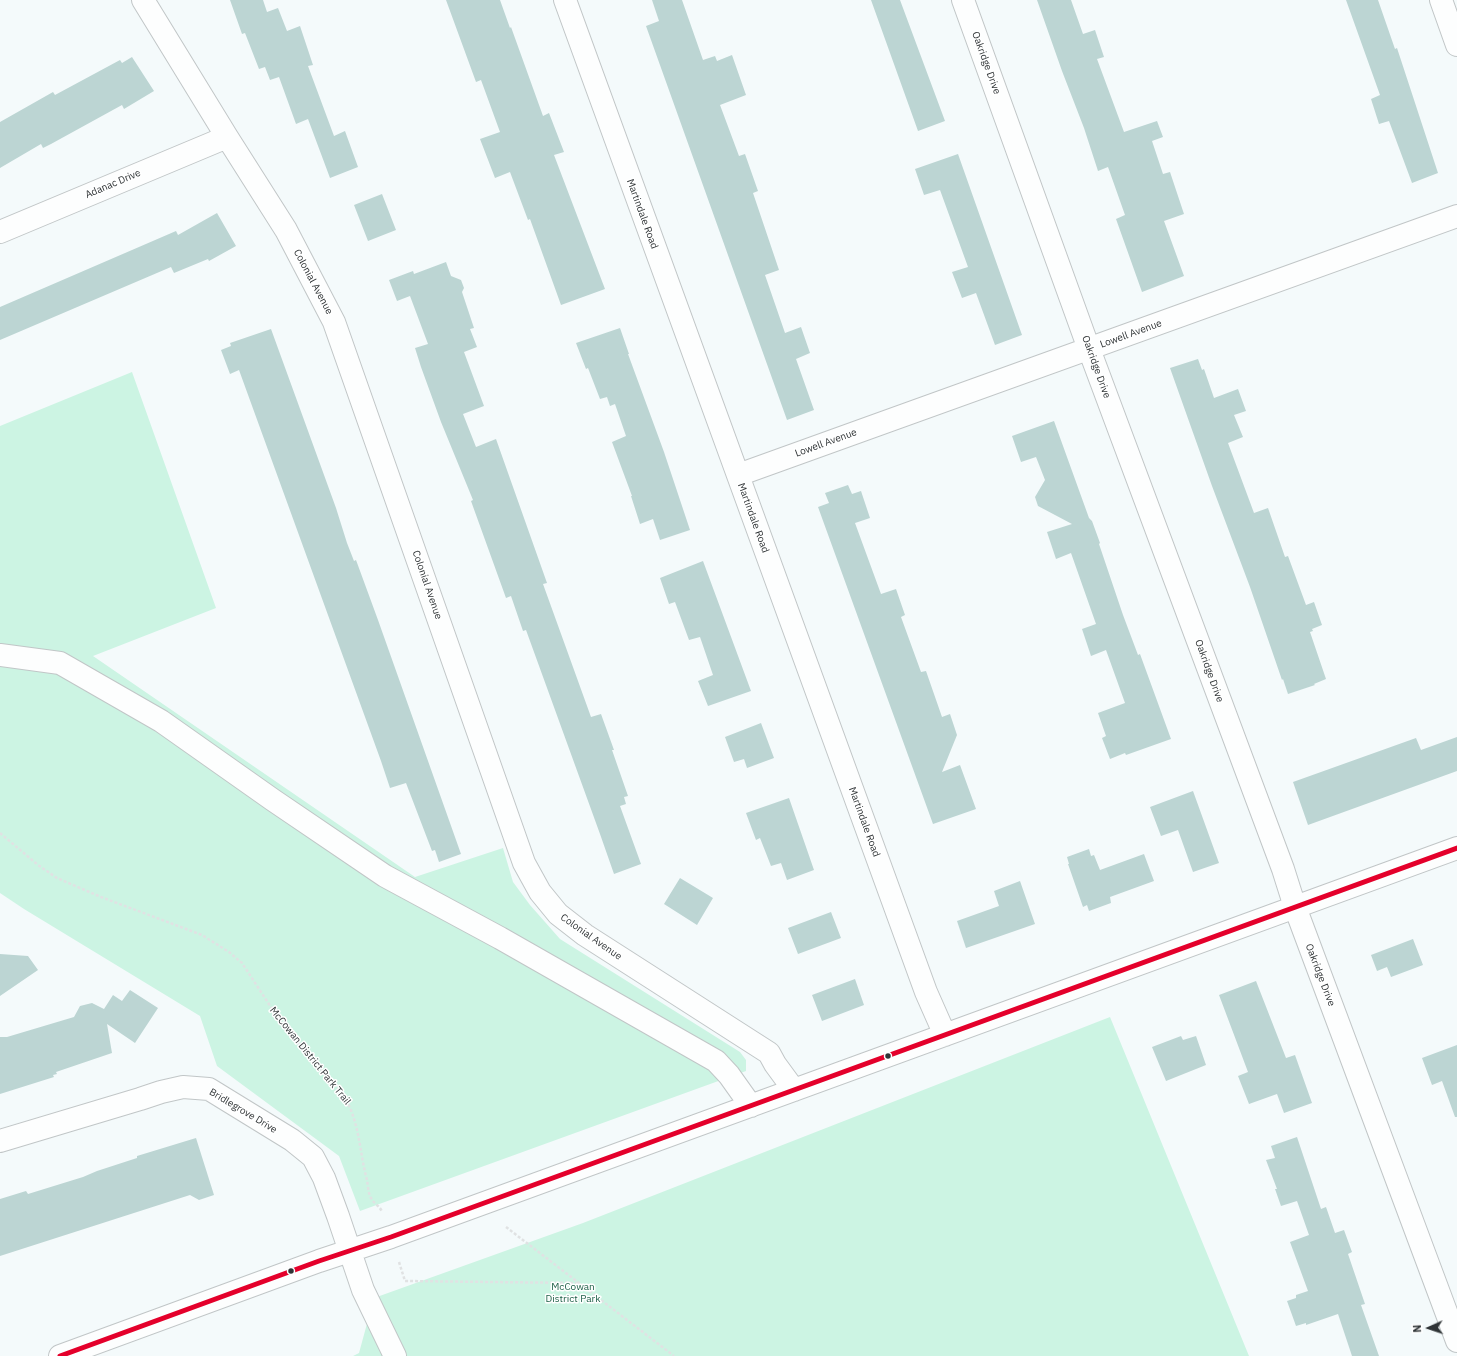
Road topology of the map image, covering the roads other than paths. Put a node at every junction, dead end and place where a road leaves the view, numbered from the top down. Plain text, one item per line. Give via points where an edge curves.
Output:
1 (143, 0) edge
2 (565, 0) edge
3 (963, 0) edge
4 (1441, 0) edge
5 (1457, 46) edge
6 (226, 137) junction
7 (1457, 216) edge
8 (0, 232) edge
9 (1089, 349) junction
10 (738, 475) junction
11 (0, 655) edge
12 (1457, 848) edge
13 (1295, 907) junction
14 (945, 1035) junction
15 (794, 1090) junction
16 (751, 1106) junction
17 (0, 1141) edge
18 (350, 1252) junction
19 (1457, 1341) edge
20 (60, 1356) edge
21 (394, 1356) edge

1 - 6 street, Colonial Avenue
2 - 10 street, Martindale Road
3 - 9 street, Oakridge Drive
4 - 5 street
6 - 8 street, Adanac Drive
6 - 15 street, Colonial Avenue via 286,230 334,322 524,863 540,892 558,914 585,934 769,1053
7 - 9 street, Lowell Avenue
9 - 10 street, Lowell Avenue
9 - 13 street, Oakridge Drive
10 - 14 street, Martindale Road via 924,985
11 - 16 street via 60,663 161,720 385,876 716,1061
12 - 13 street
13 - 14 street
13 - 19 street, Oakridge Drive
14 - 15 street
15 - 16 street
16 - 18 street
17 - 18 street, Bridlegrove Drive via 161,1092 183,1087 209,1089 292,1140 313,1157 324,1178
18 - 20 street
18 - 21 street, Bridlegrove Drive via 363,1290

